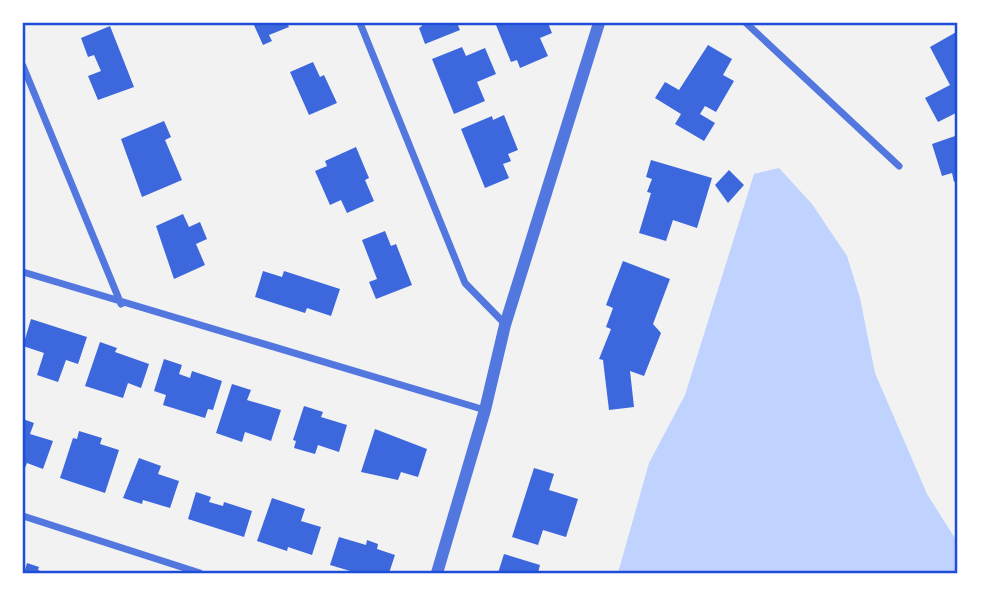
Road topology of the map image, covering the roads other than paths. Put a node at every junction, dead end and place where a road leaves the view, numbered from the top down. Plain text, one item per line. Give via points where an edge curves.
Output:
1 (360, 23) edge
2 (599, 23) edge
3 (746, 23) edge
4 (23, 66) edge
5 (899, 166) dead end
6 (23, 272) edge
7 (121, 304) junction
8 (505, 325) junction
9 (485, 410) junction
10 (23, 516) edge
11 (200, 573) edge
12 (437, 573) edge

1 - 8 street via 465,283
2 - 8 street
3 - 5 street
4 - 7 street
6 - 7 street
7 - 9 street
8 - 9 street
9 - 12 street
10 - 11 street

